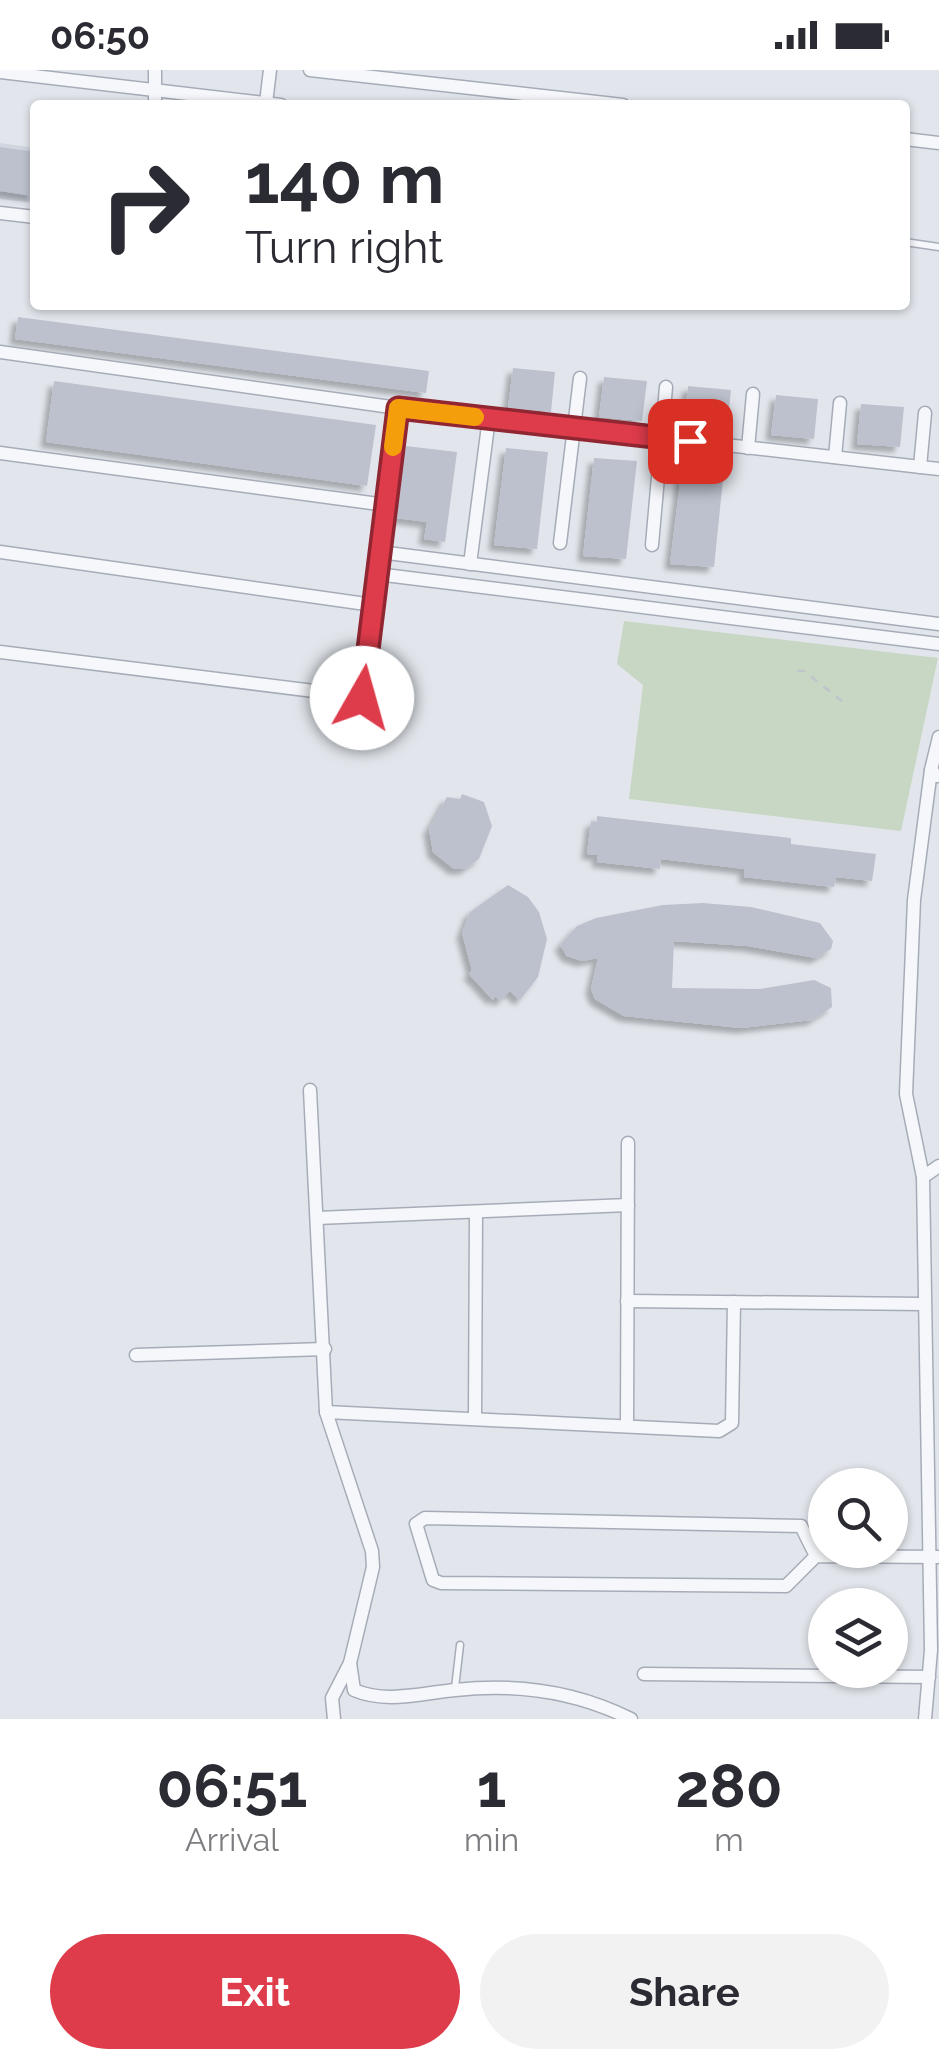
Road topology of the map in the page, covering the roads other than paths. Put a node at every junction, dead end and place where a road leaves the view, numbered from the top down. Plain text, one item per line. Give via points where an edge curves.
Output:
1 (155, 70) edge
2 (270, 70) edge
3 (310, 70) edge
4 (0, 72) edge
5 (155, 98) edge
6 (199, 100) edge
7 (266, 100) edge
8 (578, 100) edge
9 (910, 140) edge
10 (939, 143) edge
11 (0, 212) edge
12 (30, 216) edge
13 (910, 243) edge
14 (939, 246) edge
15 (0, 352) edge
16 (580, 378) dead end
17 (666, 388) dead end
18 (753, 394) dead end
19 (840, 403) dead end
20 (398, 408) junction
21 (925, 413) dead end
22 (489, 418) junction
23 (574, 428) junction
24 (661, 438) junction
25 (748, 448) junction
26 (0, 453) edge
27 (835, 458) junction
28 (920, 467) junction
29 (939, 469) edge
30 (386, 505) junction
31 (560, 543) dead end
32 (652, 546) dead end
33 (0, 552) edge
34 (380, 552) junction
35 (470, 564) junction
36 (377, 574) junction
37 (641, 586) junction
38 (374, 605) junction
39 (638, 605) junction
40 (939, 624) edge
41 (939, 644) edge
42 (0, 652) edge
43 (939, 737) edge
44 (935, 774) edge
45 (310, 1090) dead end
46 (628, 1143) dead end
47 (939, 1166) edge
48 (924, 1177) junction
49 (628, 1205) junction
50 (476, 1212) junction
51 (318, 1218) junction
52 (627, 1301) junction
53 (734, 1302) junction
54 (924, 1304) junction
55 (325, 1349) junction
56 (136, 1355) dead end
57 (326, 1412) junction
58 (474, 1418) junction
59 (627, 1426) junction
60 (816, 1556) joint
61 (908, 1557) edge
62 (934, 1557) edge
63 (460, 1645) dead end
64 (350, 1663) junction
65 (644, 1674) dead end
66 (929, 1678) junction
67 (455, 1690) junction
68 (334, 1719) edge
69 (630, 1719) edge
70 (925, 1719) edge

1 - 5 street
2 - 7 street
3 - 8 street
4 - 5 street
5 - 6 street
9 - 10 street
11 - 12 street
13 - 14 lane
15 - 20 street
16 - 23 street
17 - 24 street
18 - 25 street
19 - 27 street
20 - 22 street
20 - 30 street
21 - 28 street
22 - 23 street
22 - 35 street
23 - 24 street
23 - 31 street
24 - 25 street
24 - 32 street
25 - 27 street
26 - 30 street
27 - 28 street
28 - 29 street
30 - 34 street
33 - 38 street
34 - 35 street
34 - 36 street
35 - 37 street
36 - 38 street
36 - 39 street
37 - 39 street
37 - 40 street
38 - 42 street via 362,698
39 - 41 street
43 - 44 street
44 - 48 street via 914,900 906,1094
45 - 51 street
46 - 49 street
47 - 48 street
48 - 54 street
49 - 50 street
49 - 52 street
50 - 51 street
50 - 58 street
51 - 55 street
52 - 53 street
52 - 59 street
53 - 54 street
53 - 59 street via 732,1422 718,1430
54 - 62 street
55 - 56 street
55 - 57 street
57 - 58 street
57 - 64 street via 372,1552
58 - 59 street
60 - 60 street via 786,1586 441,1582 433,1580 416,1524 425,1518 801,1526
61 - 62 street
62 - 66 street
63 - 67 lane
64 - 67 street via 351,1684 360,1693 402,1697
64 - 68 street via 332,1698
65 - 66 street
66 - 70 street
67 - 69 street via 546,1689

